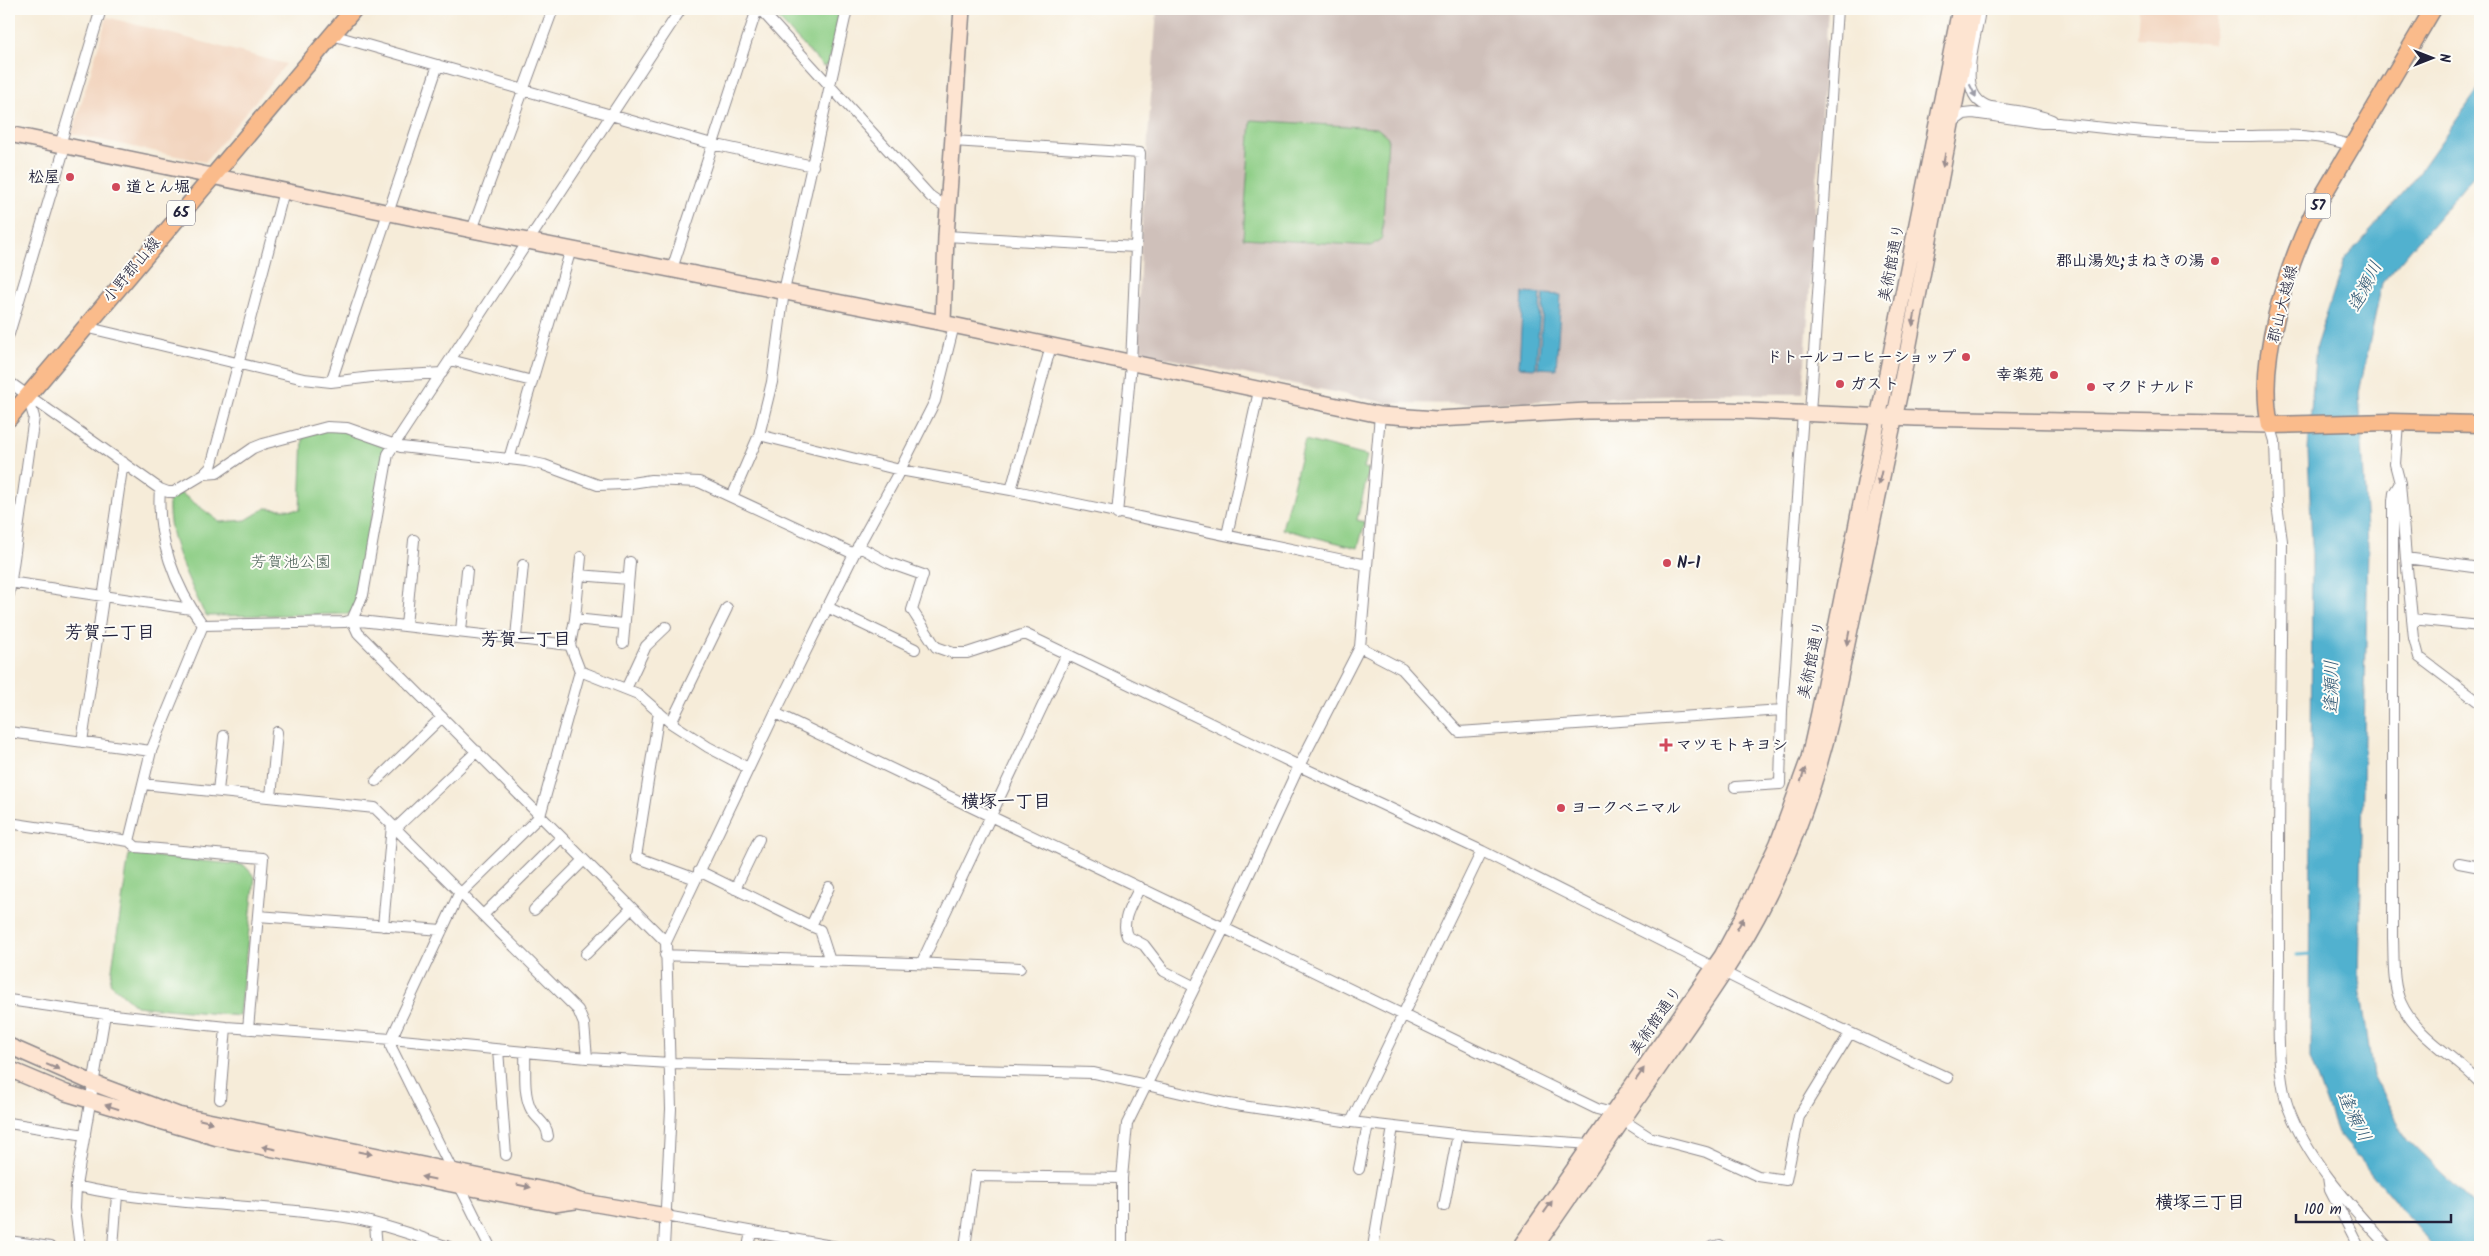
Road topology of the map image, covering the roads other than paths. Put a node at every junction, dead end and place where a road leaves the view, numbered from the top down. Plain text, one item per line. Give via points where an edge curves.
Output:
1 (101, 9) edge
2 (354, 9) edge
3 (553, 9) edge
4 (681, 9) edge
5 (756, 9) edge
6 (760, 9) edge
7 (847, 9) edge
8 (962, 9) edge
9 (1837, 9) edge
10 (1960, 9) edge
11 (1973, 9) edge
12 (1980, 9) edge
13 (2433, 9) edge
14 (332, 35) junction
15 (438, 65) junction
16 (831, 86) junction
17 (523, 89) junction
18 (610, 113) junction
19 (2058, 123) junction
20 (1950, 124) junction
21 (9, 134) edge
22 (953, 141) junction
23 (712, 144) junction
24 (62, 146) junction
25 (2352, 146) junction
26 (813, 166) junction
27 (211, 177) junction
28 (284, 191) junction
29 (949, 209) junction
30 (386, 212) junction
31 (472, 230) junction
32 (946, 236) junction
33 (529, 240) junction
34 (1135, 247) junction
35 (571, 249) junction
36 (672, 269) junction
37 (784, 291) junction
38 (949, 324) junction
39 (85, 327) junction
40 (9, 334) edge
41 (1051, 346) junction
42 (450, 360) junction
43 (239, 364) junction
44 (1131, 364) junction
45 (442, 373) junction
46 (532, 381) junction
47 (9, 382) edge
48 (331, 382) junction
49 (1259, 391) junction
50 (28, 396) junction
51 (1807, 412) junction
52 (1380, 415) junction
53 (1878, 416) junction
54 (1894, 417) junction
55 (9, 418) edge
56 (2394, 422) junction
57 (2480, 424) edge
58 (2275, 425) junction
59 (760, 435) junction
60 (394, 445) junction
61 (509, 459) junction
62 (123, 462) junction
63 (900, 470) junction
64 (204, 474) junction
65 (2400, 484) junction
66 (160, 490) junction
67 (1011, 490) junction
68 (732, 497) junction
69 (1117, 514) junction
70 (1226, 535) junction
71 (414, 540) dead end
72 (856, 550) junction
73 (581, 557) dead end
74 (2406, 558) junction
75 (630, 562) dead end
76 (523, 565) dead end
77 (1367, 565) junction
78 (2480, 568) edge
79 (467, 570) dead end
80 (579, 575) junction
81 (628, 579) junction
82 (10, 582) edge
83 (9, 594) edge
84 (103, 596) junction
85 (827, 607) junction
86 (191, 608) junction
87 (727, 608) dead end
88 (575, 619) junction
89 (2412, 619) junction
90 (352, 620) junction
91 (203, 624) junction
92 (623, 624) junction
93 (406, 626) junction
94 (2480, 626) edge
95 (666, 627) dead end
96 (461, 631) junction
97 (516, 637) junction
98 (622, 643) dead end
99 (570, 645) junction
100 (1360, 647) junction
101 (915, 649) dead end
102 (1067, 654) junction
103 (580, 671) junction
104 (626, 689) junction
105 (2480, 703) edge
106 (1782, 710) junction
107 (659, 712) junction
108 (774, 713) junction
109 (442, 716) junction
110 (671, 723) junction
111 (9, 732) edge
112 (278, 732) dead end
113 (224, 736) dead end
114 (82, 742) junction
115 (150, 751) junction
116 (477, 751) junction
117 (1299, 766) junction
118 (748, 768) junction
119 (376, 781) dead end
120 (143, 784) junction
121 (1735, 786) dead end
122 (218, 792) junction
123 (272, 797) junction
124 (540, 816) junction
125 (991, 816) junction
126 (9, 824) edge
127 (394, 826) junction
128 (561, 838) junction
129 (759, 839) dead end
130 (129, 841) junction
131 (1482, 852) junction
132 (584, 860) junction
133 (2459, 863) dead end
134 (2480, 867) edge
135 (698, 875) junction
136 (829, 887) dead end
137 (1140, 887) junction
138 (735, 889) junction
139 (461, 893) junction
140 (632, 908) junction
141 (534, 910) dead end
142 (483, 915) junction
143 (258, 916) junction
144 (383, 926) junction
145 (811, 926) junction
146 (1224, 928) junction
147 (442, 930) junction
148 (666, 942) junction
149 (586, 954) dead end
150 (665, 955) junction
151 (830, 961) junction
152 (922, 962) junction
153 (1020, 968) dead end
154 (1720, 969) junction
155 (1195, 987) junction
156 (9, 1000) edge
157 (105, 1014) junction
158 (1402, 1014) junction
159 (226, 1027) junction
160 (248, 1029) junction
161 (1850, 1033) junction
162 (391, 1039) junction
163 (9, 1046) edge
164 (498, 1050) junction
165 (525, 1052) junction
166 (587, 1058) junction
167 (670, 1063) junction
168 (9, 1069) edge
169 (1948, 1078) dead end
170 (93, 1083) junction
171 (2480, 1083) edge
172 (1146, 1084) junction
173 (220, 1099) dead end
174 (90, 1100) junction
175 (1618, 1116) junction
176 (1351, 1122) junction
177 (9, 1123) edge
178 (1368, 1124) junction
179 (1393, 1127) junction
180 (1458, 1134) junction
181 (85, 1135) junction
182 (548, 1136) dead end
183 (1591, 1144) junction
184 (506, 1155) dead end
185 (1359, 1169) dead end
186 (2328, 1176) junction
187 (456, 1178) junction
188 (1122, 1178) junction
189 (76, 1186) junction
190 (117, 1195) junction
191 (1444, 1206) dead end
192 (666, 1216) junction
193 (375, 1225) junction
194 (751, 1232) junction
195 (9, 1241) edge
196 (785, 1242) edge
197 (822, 1246) edge
198 (50, 1247) edge
199 (80, 1247) edge
200 (113, 1247) edge
201 (378, 1247) edge
202 (449, 1247) edge
203 (490, 1247) edge
204 (664, 1247) edge
205 (748, 1247) edge
206 (837, 1247) edge
207 (965, 1247) edge
208 (1122, 1247) edge
209 (1373, 1247) edge
210 (1520, 1247) edge
211 (1535, 1247) edge
212 (2360, 1247) edge
213 (2388, 1247) edge

1 - 24 street
2 - 14 main road, 小野郡山線 / 65
3 - 17 street
4 - 18 street
5 - 23 street
6 - 16 street
7 - 16 street
8 - 22 street
9 - 51 street
10 - 53 street, 美術館通り
11 - 20 street, 美術館通り
12 -> 19 street via 1969,79 1973,94 1989,106
13 - 25 main road, 郡山大越線 / 57
14 - 15 street
14 - 27 main road, 小野郡山線 / 65
15 - 17 street
15 - 30 street
16 - 26 street
16 - 29 street via 930,196
17 - 18 street
17 - 31 street
18 - 23 street
18 - 33 street
19 - 20 street via 1968,113 1958,116
19 - 25 street via 2212,136 2302,134
20 -> 54 street, 美術館通り
21 - 24 street
22 - 29 street
22 - 34 street via 1140,153
23 - 26 street
23 - 36 street
24 - 27 street
24 - 40 street
25 - 58 main road, 郡山大越線 / 57 via 2306,229 2277,313 2266,392
26 - 37 street
27 - 28 street
27 - 39 main road, 小野郡山線 / 65
28 - 30 street
28 - 43 street
29 - 32 street
30 - 31 street
30 - 48 street
31 - 33 street
32 - 34 street
32 - 38 street
33 - 35 street
33 - 42 street
34 - 44 street
35 - 36 street
35 - 46 street
36 - 37 street
37 - 38 street
37 - 59 street via 772,382
38 - 41 street
38 - 63 street via 935,401
39 - 43 street
39 - 50 main road, 小野郡山線 / 65
41 - 44 street
41 - 67 street
42 - 45 street
42 - 46 street
43 - 48 street via 304,380
43 - 64 street via 211,466
44 - 49 street
44 - 69 street
45 - 48 street
45 - 60 street
46 - 61 street
47 - 50 street
49 - 52 street
49 - 70 street
50 - 55 main road, 小野郡山線 / 65
50 - 62 street
50 - 82 street via 34,417
51 - 52 street via 1669,409 1436,419
51 - 53 street
51 - 106 street
52 - 77 street
53 - 54 street
154 -> 53 street, 美術館通り via 1797,796 1809,758
54 - 58 street
54 -> 154 street, 美術館通り via 1822,759 1799,827 1765,902
56 - 57 main road
56 - 58 main road
56 - 65 street via 2395,464
58 - 186 street via 2276,504 2282,541 2280,1054 2287,1105 2302,1138
59 - 63 street
59 - 68 street
60 - 61 street
60 - 64 street via 347,428 327,427 263,444 217,473
60 - 90 street via 388,454 363,595
61 - 68 street via 544,465 598,485 651,480 699,482
62 - 66 street
62 - 84 street
63 - 67 street
63 - 72 street
64 - 66 street via 174,492
65 - 74 street
65 - 171 street via 2393,501 2393,938 2396,984 2401,1002 2415,1024
66 - 86 street via 162,539
67 - 69 street
68 - 72 street
69 - 70 street
70 - 77 street
71 - 93 street
72 - 85 street
72 - 102 street via 923,575 912,610 936,647 953,653 967,653 1025,634
73 - 80 street
74 - 78 street
74 - 89 street
75 - 81 street
76 - 97 street
77 - 100 street
79 - 96 street
80 - 81 street
80 - 88 street
81 - 92 street
82 - 83 street
82 - 84 street
84 - 86 street
84 - 114 street
85 - 101 street
85 - 108 street
86 - 91 street
87 - 110 street
88 - 92 street
88 - 99 street
89 - 94 street
89 - 105 street via 2419,657
90 - 91 street
90 - 93 street
90 - 109 street via 358,633
91 - 115 street
92 - 98 street
93 - 96 street
95 - 104 street via 646,646
96 - 97 street
97 - 99 street
99 - 103 street
100 - 106 street via 1402,669 1459,732
100 - 117 street
102 - 117 street
102 - 125 street
103 - 104 street
103 - 124 street
104 - 107 street via 638,694
106 - 121 street via 1780,784
107 - 110 street
107 - 135 street via 636,857
108 - 118 street
108 - 125 street
109 - 116 street
109 - 119 street
110 - 118 street via 708,748
111 - 114 street
112 - 123 street
113 - 122 street
114 - 115 street
115 - 120 street
116 - 124 street
116 - 127 street
117 - 131 street
117 - 146 street
118 - 135 street
120 - 122 street
120 - 130 street
122 - 123 street
123 - 127 street via 375,808
124 - 128 street
124 - 139 street
125 - 137 street
125 - 152 street
126 - 130 street
127 - 139 street
127 - 144 street
128 - 132 street
128 - 142 street
129 - 138 street
130 - 143 street via 136,847 263,858
131 - 154 street
131 - 158 street
132 - 140 street
132 - 141 street
133 - 134 street
135 - 138 street
135 - 148 street
136 - 145 street
137 - 146 street
137 - 155 street via 1126,919 1124,930 1127,936 1144,945 1164,971
138 - 145 street
139 - 142 street
139 - 147 street
140 - 148 street
140 - 149 street
142 - 166 street via 578,1010 584,1024
143 - 144 street
143 - 160 street
144 - 147 street
145 - 151 street via 820,930
146 - 155 street
146 - 158 street
147 - 162 street
148 - 150 street
150 - 151 street
150 - 167 street
151 - 152 street
152 - 153 street
154 - 161 street
154 - 175 street, 美術館通り
155 - 172 street
156 - 157 street
157 - 159 street
157 - 170 street
158 - 175 street via 1597,1109
158 - 176 street
159 - 160 street
159 - 173 street
160 - 162 street
161 - 169 street
161 - 175 street via 1799,1116 1784,1181 1758,1176 1706,1152 1649,1137
162 - 164 street
162 - 187 street via 391,1047
163 -> 170 street
164 - 165 street
164 - 184 street
165 - 166 street
165 - 182 street via 526,1094 530,1108 547,1128
166 - 167 street
167 - 172 street via 1094,1073
167 - 192 street
168 - 174 street
170 - 174 street
170 -> 187 street via 178,1115
172 - 176 street via 1229,1104
172 - 188 street via 1127,1124
174 - 181 street
187 -> 174 street via 218,1138
175 - 183 street, 美術館通り
175 - 211 street, 美術館通り
176 - 178 street
177 - 181 street
178 - 179 street
178 - 185 street
179 - 180 street
179 - 209 street
180 - 183 street
180 - 191 street
181 - 189 street
210 -> 183 street, 美術館通り
186 - 212 street via 2330,1190
186 - 213 street
187 - 192 street via 554,1192 579,1201
187 - 203 street
188 - 207 street via 975,1176
188 - 208 street
189 - 190 street
189 - 199 street
190 - 193 street via 286,1209 353,1218
190 - 200 street
192 - 194 street
192 - 204 street
193 - 201 street
193 - 202 street
194 - 196 street
194 - 205 street
195 - 198 street
196 - 197 street
197 - 206 street

